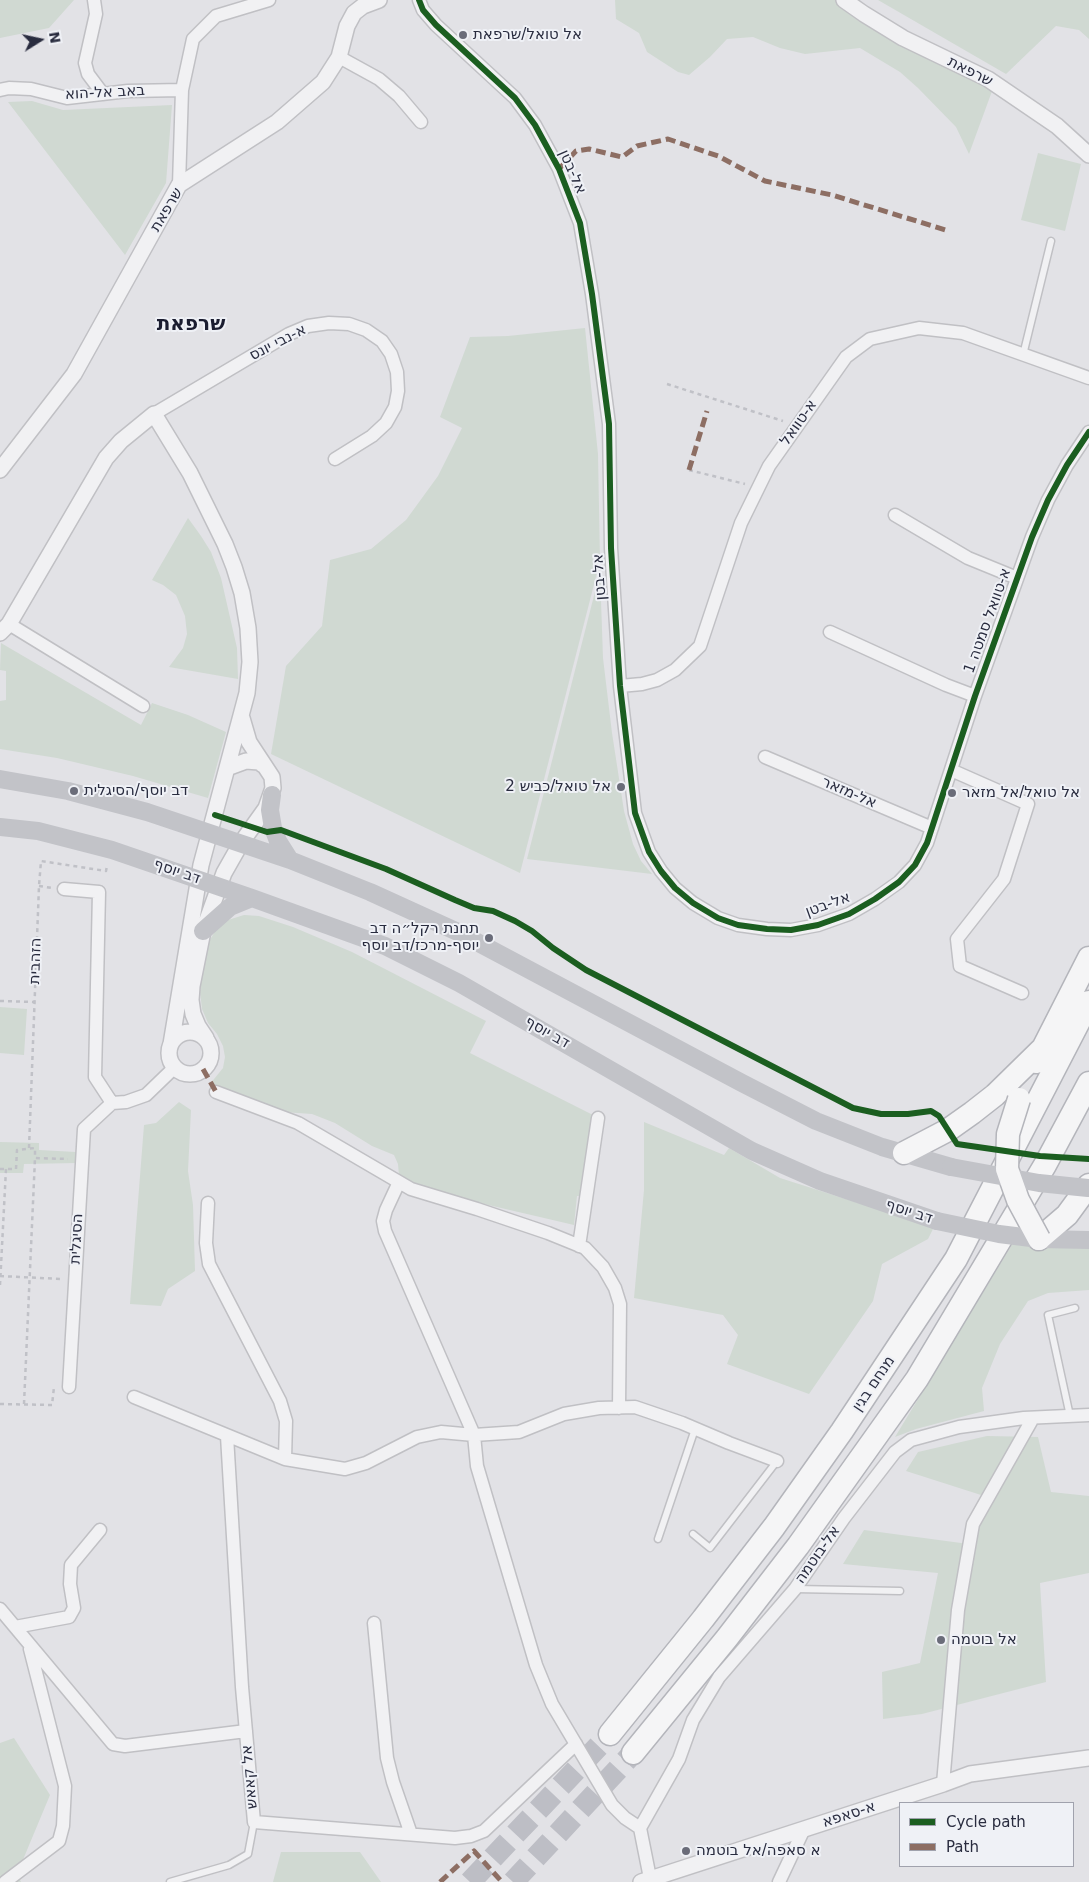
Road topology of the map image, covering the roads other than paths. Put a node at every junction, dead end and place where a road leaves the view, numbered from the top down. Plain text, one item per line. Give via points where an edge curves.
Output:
1 (94, 0) edge
2 (269, 0) edge
3 (379, 0) edge
4 (419, 0) edge
5 (844, 0) edge
6 (339, 57) junction
7 (0, 90) edge
8 (182, 90) junction
9 (103, 94) junction
10 (421, 122) dead end
11 (1089, 156) edge
12 (180, 185) junction
13 (1051, 241) dead end
14 (1022, 355) junction
15 (1089, 378) edge
16 (154, 414) junction
17 (1089, 432) edge
18 (335, 459) dead end
19 (0, 470) edge
20 (895, 515) dead end
21 (1017, 578) junction
22 (4, 629) edge
23 (830, 632) dead end
24 (620, 686) junction
25 (975, 696) junction
26 (144, 706) dead end
27 (241, 716) junction
28 (765, 757) dead end
29 (263, 765) junction
30 (227, 768) junction
31 (951, 770) junction
32 (0, 779) edge
33 (272, 795) junction
34 (0, 827) edge
35 (932, 828) junction
36 (210, 832) junction
37 (241, 843) junction
38 (290, 860) junction
39 (199, 880) junction
40 (218, 886) junction
41 (64, 889) dead end
42 (252, 898) junction
43 (202, 931) junction
44 (1089, 958) edge
45 (1022, 993) dead end
46 (1089, 1002) edge
47 (206, 1038) junction
48 (171, 1044) junction
49 (1042, 1049) junction
50 (175, 1067) junction
51 (1089, 1083) edge
52 (216, 1092) dead end
53 (112, 1103) junction
54 (598, 1118) dead end
55 (904, 1154) junction
56 (1009, 1178) junction
57 (399, 1182) junction
58 (1089, 1187) edge
59 (208, 1203) dead end
60 (1039, 1239) junction
61 (1083, 1240) edge
62 (579, 1246) junction
63 (1074, 1308) dead end
64 (69, 1387) dead end
65 (134, 1397) dead end
66 (619, 1408) junction
67 (1089, 1415) edge
68 (1070, 1416) junction
69 (1033, 1418) junction
70 (695, 1429) junction
71 (474, 1435) junction
72 (227, 1436) junction
73 (285, 1459) junction
74 (777, 1461) joint
75 (100, 1530) dead end
76 (694, 1534) dead end
77 (658, 1539) dead end
78 (795, 1589) junction
79 (900, 1591) dead end
80 (0, 1609) edge
81 (374, 1623) dead end
82 (15, 1627) junction
83 (28, 1643) junction
84 (246, 1731) junction
85 (610, 1734) tunnel mouth
86 (576, 1744) junction
87 (633, 1753) tunnel mouth
88 (1089, 1758) edge
89 (944, 1784) junction
90 (254, 1822) junction
91 (640, 1828) junction
92 (804, 1829) junction
93 (412, 1834) junction
94 (646, 1880) edge
95 (5, 1882) edge
96 (170, 1882) edge
97 (779, 1882) edge

1 - 9 street via 96,14 85,63 88,74
2 - 8 street via 216,16 202,29 194,39
3 - 6 street, שרפאת via 354,13
4 - 24 street, אל-בטן via 436,25 515,98 535,125 559,169 580,223 608,424 611,548
5 - 11 street, שרפאת via 903,38 988,79 1057,126
6 - 10 street via 379,79
6 - 12 street, שרפאת via 323,82 277,122
7 - 9 street, באב אל-הוא via 31,89 67,98
8 - 9 street, באב אל-הוא
8 - 12 street
12 - 19 street, שרפאת via 74,374
13 - 14 lane
14 - 15 street, א-טוואל
14 - 24 street, א-טוואל via 963,333 919,328 870,339 846,357 769,466 758,487 741,523 700,646 675,670 657,680
16 - 18 street, א-נבי יונס via 289,334 329,322 349,324 382,341 397,372 398,391 396,407 386,423 372,436
16 - 22 street, א-נבי יונס via 106,458
16 - 27 street via 209,511 225,544 242,593 250,662
17 - 21 street, א-טוואל סמטה 1 via 1048,500
20 - 21 street via 968,558
21 - 25 street, א-טוואל סמטה 1
22 - 26 street
23 - 25 street
24 - 35 street, אל-בטן via 635,813 649,852 675,888 718,918 738,925 791,930 849,914 899,882 923,852
25 - 31 street, א-טוואל סמטה 1
27 - 29 street via 249,742
27 - 30 street
28 - 35 street, אל-מזאר
29 - 30 street via 246,761
29 - 33 street via 272,777
30 - 36 street
31 - 35 street, א-טוואל סמטה 1
31 - 45 street via 1028,804 1004,879 957,939 960,966
32 - 36 main road via 68,791
33 - 37 street
33 - 38 main road via 273,828
34 - 39 main road, דב יוסף via 38,831 112,850
36 - 37 main road
36 - 39 street
37 - 38 main road
37 - 40 street
38 - 55 main road via 451,928 816,1121
39 - 40 main road, דב יוסף
39 - 48 street
40 - 42 main road, דב יוסף
40 - 43 street
41 - 53 street via 99,892 95,1078
42 - 43 main road via 230,907
42 - 60 main road, דב יוסף, bridge via 385,946 459,983 752,1151 820,1181 937,1221
43 - 47 street via 191,1000 193,1014
44 - 49 highway
46 - 85 highway, מנחם בגין via 956,1259 774,1527
47 - 48 street via 190,1032 178,1035
47 - 50 street via 211,1048 208,1065 189,1074
48 - 50 street via 170,1054
49 - 55 highway via 972,1113
49 - 56 highway, bridge via 1010,1125 1006,1160
50 - 53 street via 146,1095
51 - 87 highway via 1045,1165 917,1379 798,1546
52 - 57 street via 298,1123
53 - 64 street, הסיגלית via 84,1129
54 - 62 street
55 - 56 main road, bridge
56 - 58 main road, bridge
56 - 60 highway, bridge
57 - 62 street via 411,1189
57 - 71 street via 386,1210 385,1232
58 - 60 highway via 1067,1215
59 - 73 street via 206,1242 209,1264 280,1401 286,1421
60 - 61 main road, דב יוסף
62 - 66 street via 603,1267 620,1304
63 - 68 lane via 1048,1316
65 - 72 street
66 - 70 street via 635,1407
66 - 71 street via 564,1414 519,1432
67 - 68 street, אל-בוטמה
68 - 69 street, אל-בוטמה
69 - 78 street, אל-בוטמה via 959,1427 911,1440 895,1452
69 - 89 street via 973,1524 958,1610
70 - 74 street
70 - 77 lane
71 - 73 street via 441,1432 417,1437 366,1463 344,1469
71 - 86 street via 477,1466 536,1665 552,1704
72 - 73 street
72 - 84 street, אל קאאש
74 - 76 lane via 710,1548
75 - 82 street via 71,1565 74,1608 68,1617
78 - 79 lane
78 - 91 street, אל-בוטמה via 706,1698 693,1720 679,1759
80 - 82 street
81 - 93 street via 387,1758
82 - 83 street
83 - 84 street via 113,1744 125,1746
83 - 95 street via 65,1786 63,1826 59,1841
84 - 90 street, אל קאאש
86 - 91 street via 612,1805
86 - 93 street, אל קאאש via 484,1831 455,1838
88 - 89 street, א-סאפא via 970,1774
89 - 92 street, א-סאפא
90 - 93 street, אל קאאש
90 - 96 lane via 248,1854 229,1865
91 - 94 street
92 - 94 street, א-סאפא
92 - 97 street

